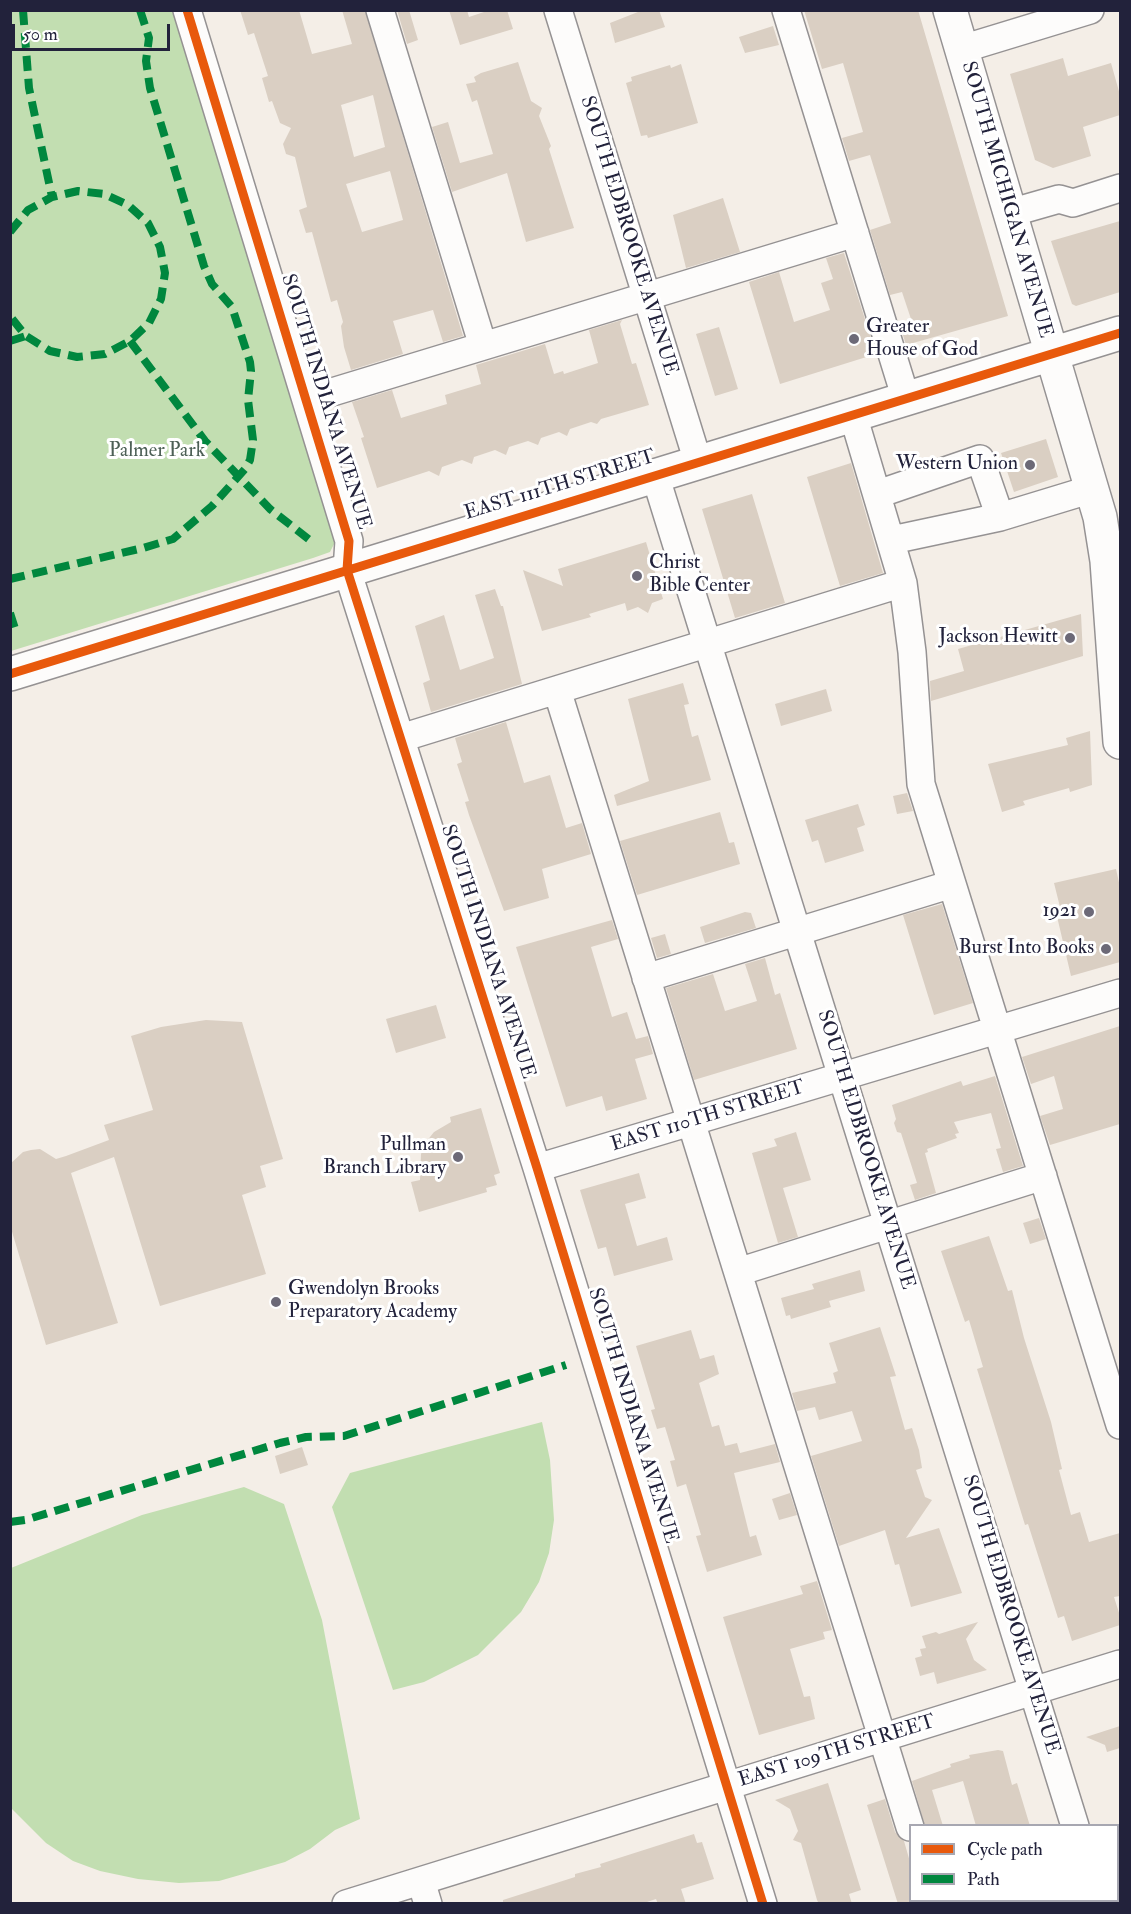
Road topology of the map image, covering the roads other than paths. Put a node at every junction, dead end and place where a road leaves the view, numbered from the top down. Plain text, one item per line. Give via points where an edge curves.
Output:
1 (187, 10) edge
2 (380, 10) edge
3 (558, 10) edge
4 (786, 10) edge
5 (950, 10) edge
6 (1090, 10) edge
7 (962, 49) junction
8 (1120, 188) edge
9 (1013, 222) junction
10 (855, 233) junction
11 (646, 296) junction
12 (1120, 333) edge
13 (483, 346) junction
14 (1052, 354) junction
15 (906, 399) junction
16 (306, 400) junction
17 (854, 415) junction
18 (698, 462) junction
19 (655, 476) junction
20 (1092, 489) junction
21 (878, 494) junction
22 (1000, 517) junction
23 (892, 540) junction
24 (347, 570) junction
25 (903, 583) junction
26 (707, 643) junction
27 (10, 674) edge
28 (557, 690) junction
29 (400, 738) junction
30 (1120, 742) edge
31 (952, 884) junction
32 (797, 932) junction
33 (646, 978) junction
34 (1120, 993) edge
35 (998, 1030) junction
36 (842, 1076) junction
37 (691, 1122) junction
38 (537, 1168) junction
39 (1043, 1176) junction
40 (888, 1225) junction
41 (738, 1272) junction
42 (1120, 1425) edge
43 (1120, 1665) edge
44 (1034, 1691) junction
45 (883, 1738) junction
46 (727, 1786) junction
47 (909, 1824) edge
48 (1074, 1824) edge
49 (424, 1892) edge
50 (346, 1904) edge
51 (763, 1904) edge

1 - 16 street, SOUTH INDIANA AVENUE
2 - 13 street
3 - 11 street, SOUTH EDBROOKE AVENUE
4 - 10 street
5 - 7 main road, SOUTH MICHIGAN AVENUE
6 - 7 street
7 - 9 main road, SOUTH MICHIGAN AVENUE
8 - 9 street via 1073,203 1065,214
9 - 14 main road, SOUTH MICHIGAN AVENUE
10 - 11 street
10 - 15 street
11 - 13 street
11 - 18 street, SOUTH EDBROOKE AVENUE
12 - 14 main road, EAST 111TH STREET
13 - 16 street
14 - 15 main road, EAST 111TH STREET
14 - 20 main road, SOUTH MICHIGAN AVENUE
15 - 17 main road, EAST 111TH STREET
16 - 24 street, SOUTH INDIANA AVENUE via 349,541
17 - 18 main road, EAST 111TH STREET
17 - 21 street
18 - 19 main road, EAST 111TH STREET
19 - 24 main road, EAST 111TH STREET
19 - 26 street, SOUTH EDBROOKE AVENUE
20 - 22 street
20 - 30 main road, SOUTH MICHIGAN AVENUE via 1107,561
21 - 22 street via 980,459
21 - 23 street
22 - 23 street
23 - 25 street
24 - 27 main road, EAST 111TH STREET
24 - 29 street, SOUTH INDIANA AVENUE
25 - 26 street
25 - 31 street via 921,784
26 - 28 street
26 - 32 street, SOUTH EDBROOKE AVENUE
28 - 29 street
28 - 33 street
29 - 38 street, SOUTH INDIANA AVENUE
31 - 32 street
31 - 35 street
32 - 33 street
32 - 36 street, SOUTH EDBROOKE AVENUE
33 - 37 street
34 - 35 street, EAST 110TH STREET
35 - 36 street, EAST 110TH STREET
35 - 39 street
36 - 37 street, EAST 110TH STREET
36 - 40 street, SOUTH EDBROOKE AVENUE
37 - 38 street, EAST 110TH STREET
37 - 41 street
38 - 46 street, SOUTH INDIANA AVENUE
39 - 40 street
39 - 42 street
40 - 41 street
40 - 44 street, SOUTH EDBROOKE AVENUE
41 - 45 street
43 - 44 street, EAST 109TH STREET
44 - 45 street, EAST 109TH STREET
44 - 48 street, SOUTH EDBROOKE AVENUE
45 - 46 street, EAST 109TH STREET
45 - 47 street
46 - 49 street, EAST 109TH STREET
46 - 51 street, SOUTH INDIANA AVENUE
49 - 50 street, EAST 109TH STREET

